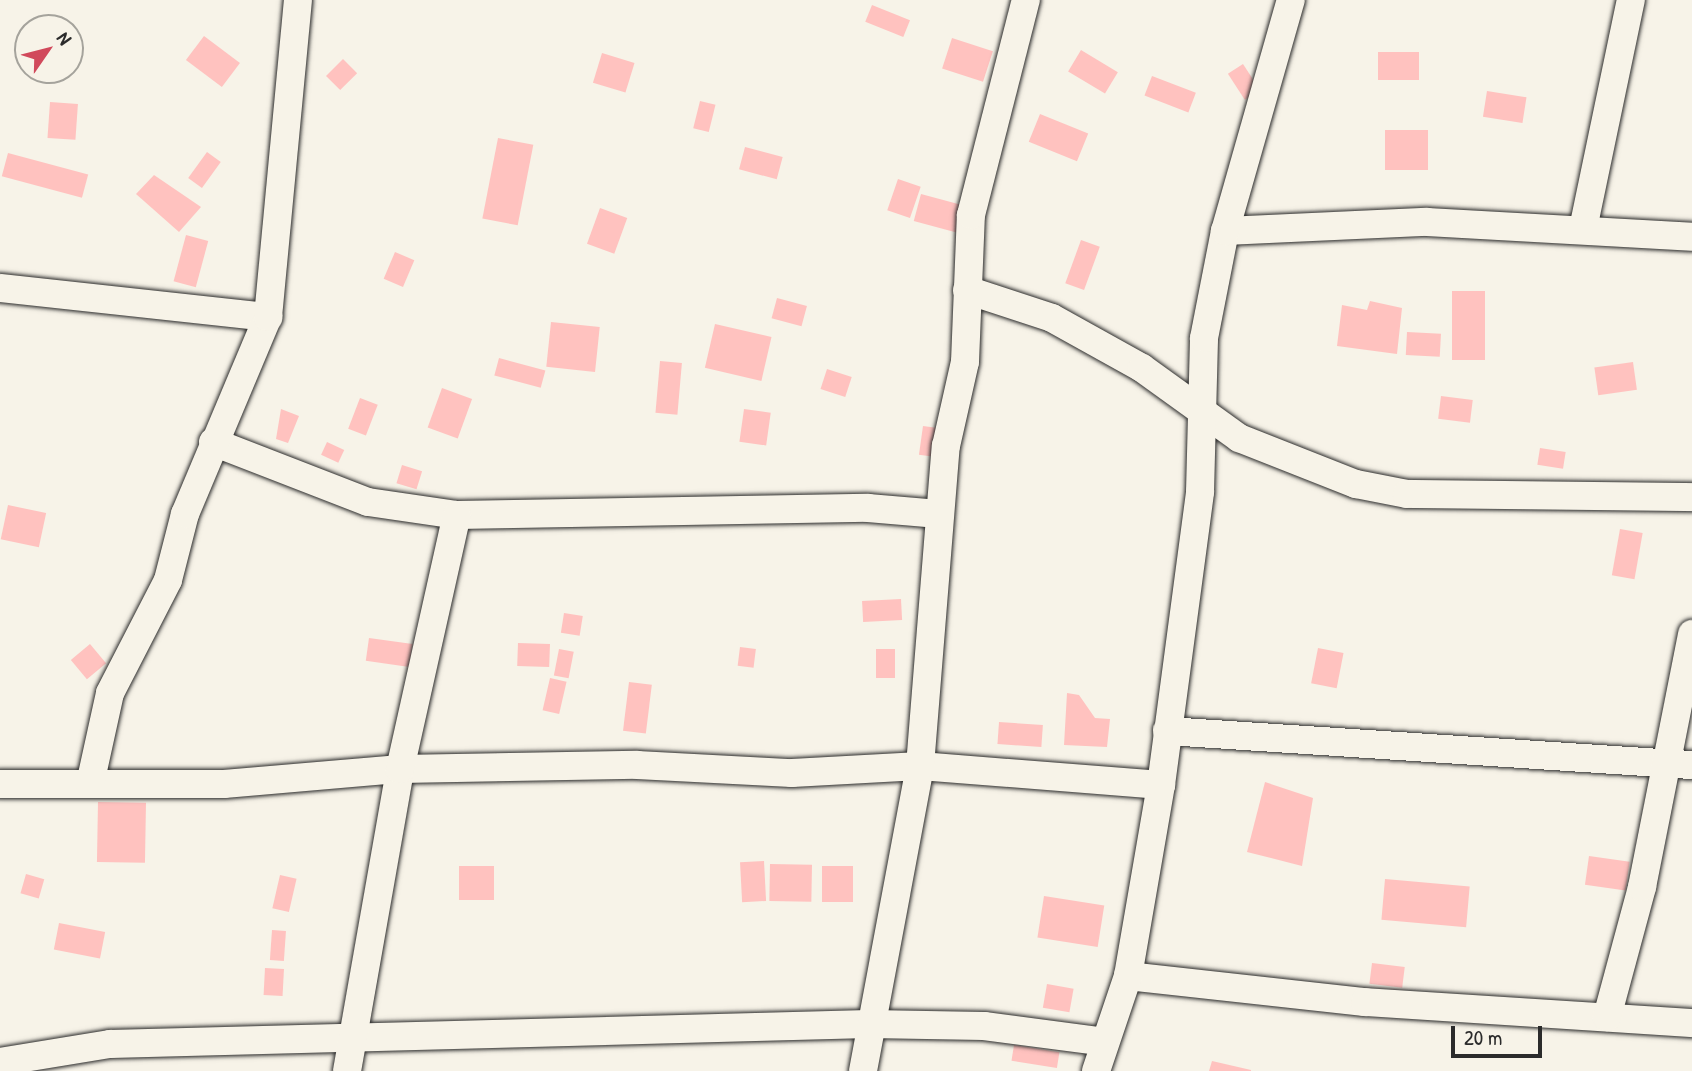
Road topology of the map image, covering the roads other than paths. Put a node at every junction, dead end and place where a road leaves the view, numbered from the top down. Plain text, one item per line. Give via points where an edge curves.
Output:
1 (298, 0) edge
2 (1026, 0) edge
3 (1291, 0) edge
4 (1632, 0) edge
5 (1583, 229) junction
6 (1225, 231) junction
7 (1692, 237) edge
8 (0, 288) edge
9 (967, 290) junction
10 (268, 317) junction
11 (1199, 412) junction
12 (213, 442) junction
13 (1692, 497) edge
14 (939, 514) junction
15 (457, 515) junction
16 (1692, 634) edge
17 (1167, 731) junction
18 (1679, 764) edge
19 (920, 766) junction
20 (400, 769) junction
21 (0, 784) edge
22 (90, 784) junction
23 (1161, 785) junction
24 (1128, 976) junction
25 (1607, 1017) junction
26 (1692, 1023) edge
27 (869, 1024) junction
28 (354, 1037) junction
29 (1105, 1042) junction
30 (0, 1062) edge
31 (346, 1071) edge
32 (863, 1071) edge
33 (1096, 1071) edge

1 - 10 street
2 - 9 street via 971,215
3 - 6 street
4 - 5 street
5 - 6 street via 1427,222
5 - 7 street
6 - 11 street via 1204,338
8 - 10 street
9 - 11 street via 1052,318 1142,368
9 - 14 street via 965,362
10 - 12 street
11 - 13 street via 1281,460 1407,494
11 - 17 street via 1200,492
12 - 15 street via 368,502
12 - 22 street via 169,580 110,693
14 - 15 street via 855,508
14 - 19 street
15 - 20 street
16 - 18 street
17 - 18 street
17 - 23 street
18 - 25 street
19 - 20 street via 792,773 637,765
19 - 23 street
19 - 27 street
20 - 22 street via 317,780
20 - 28 street
21 - 22 street
23 - 24 street
24 - 25 street via 1365,1002
24 - 29 street
25 - 26 street
27 - 28 street
27 - 29 street via 984,1026
27 - 32 street
28 - 30 street via 110,1044
28 - 31 street
29 - 33 street

